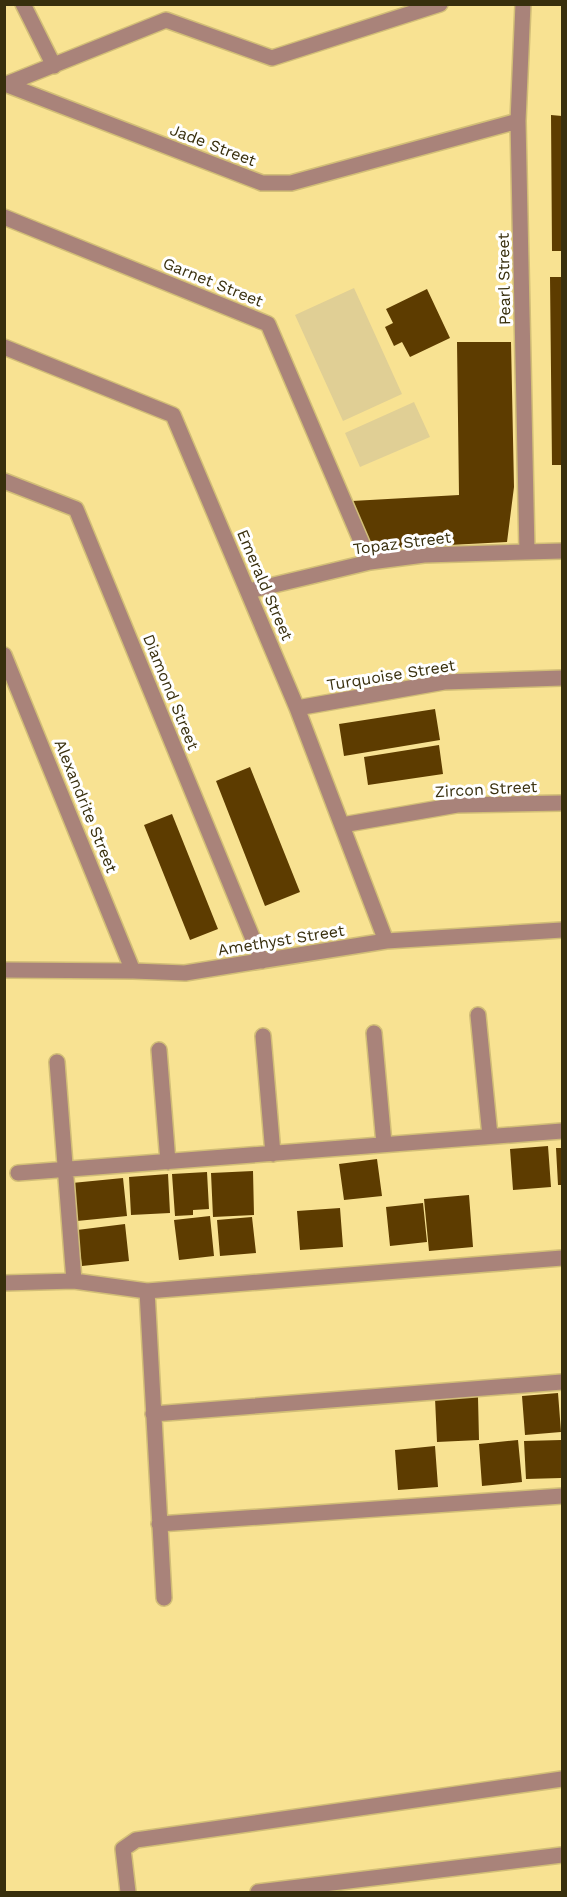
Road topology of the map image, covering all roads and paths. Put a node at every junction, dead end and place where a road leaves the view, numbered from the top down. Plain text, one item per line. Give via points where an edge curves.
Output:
1 (23, 4) edge
2 (440, 4) edge
3 (523, 4) edge
4 (54, 66) junction
5 (5, 84) edge
6 (518, 121) junction
7 (4, 217) edge
8 (4, 347) edge
9 (4, 481) edge
10 (562, 551) edge
11 (527, 552) junction
12 (370, 562) junction
13 (249, 591) junction
14 (4, 655) edge
15 (562, 678) edge
16 (297, 708) junction
17 (562, 803) edge
18 (342, 825) junction
19 (562, 930) edge
20 (386, 941) junction
21 (262, 961) junction
22 (4, 970) edge
23 (133, 971) junction
24 (478, 1015) dead end
25 (374, 1033) dead end
26 (263, 1036) dead end
27 (159, 1050) dead end
28 (57, 1062) dead end
29 (562, 1131) edge
30 (490, 1136) junction
31 (384, 1144) junction
32 (273, 1154) junction
33 (168, 1162) junction
34 (65, 1170) junction
35 (18, 1173) dead end
36 (562, 1258) edge
37 (74, 1281) junction
38 (4, 1283) edge
39 (147, 1291) junction
40 (562, 1382) edge
41 (153, 1414) junction
42 (562, 1496) edge
43 (159, 1524) junction
44 (164, 1598) dead end
45 (562, 1779) edge
46 (562, 1855) edge
47 (128, 1893) edge
48 (258, 1893) edge

1 - 4 street
2 - 4 street via 272,58 166,20
3 - 6 street, Pearl Street
4 - 5 street
5 - 6 street, Jade Street via 262,183 291,183
6 - 11 street, Pearl Street
7 - 12 street, Garnet Street via 268,324
8 - 13 street, Emerald Street via 173,415
9 - 21 street, Diamond Street via 76,509
10 - 11 street, Topaz Street
11 - 12 street, Topaz Street via 424,555
12 - 13 street, Topaz Street
13 - 16 street, Emerald Street
14 - 23 street, Alexandrite Street
15 - 16 street, Turquoise Street via 444,682
16 - 18 street, Emerald Street
17 - 18 street, Zircon Street via 457,805
18 - 20 street, Emerald Street
19 - 20 street, Amethyst Street
20 - 21 street, Amethyst Street
21 - 23 street, Amethyst Street via 185,973
22 - 23 street, Amethyst Street
24 - 30 street
25 - 31 street
26 - 32 street
27 - 33 street
28 - 34 street
29 - 30 street
30 - 31 street
31 - 32 street
32 - 33 street
33 - 34 street
34 - 35 street
34 - 37 street
36 - 39 street
37 - 38 street
37 - 39 street
39 - 41 street
40 - 41 street
41 - 43 street
42 - 43 street
43 - 44 street
45 - 47 street via 136,1840 123,1849
46 - 48 street

